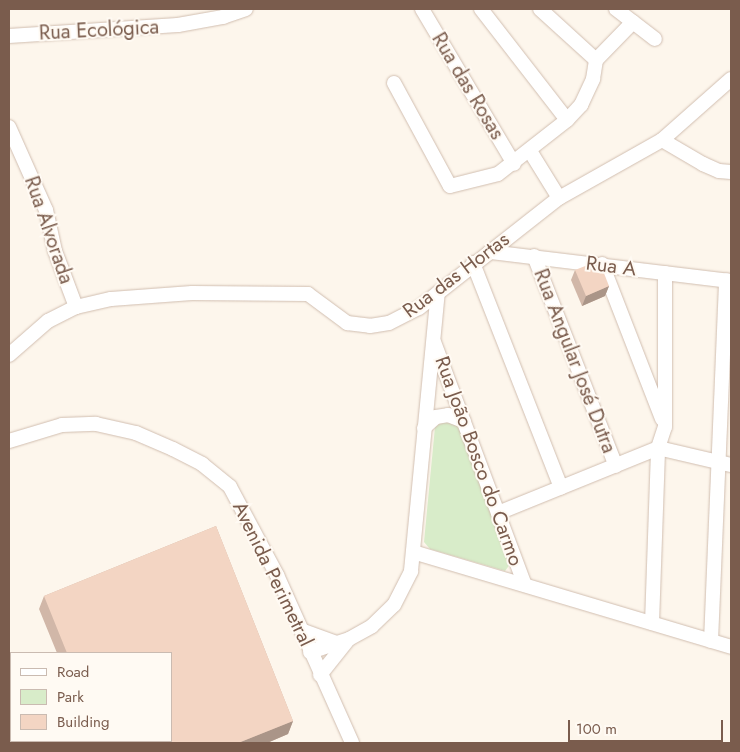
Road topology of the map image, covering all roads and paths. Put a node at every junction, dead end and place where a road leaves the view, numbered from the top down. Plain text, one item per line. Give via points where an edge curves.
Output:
1 (246, 9) edge
2 (422, 9) edge
3 (480, 9) edge
4 (540, 9) edge
5 (616, 9) edge
6 (633, 22) junction
7 (9, 36) edge
8 (655, 38) dead end
9 (596, 60) junction
10 (731, 79) edge
11 (394, 83) dead end
12 (567, 120) junction
13 (9, 127) edge
14 (662, 140) junction
15 (530, 151) junction
16 (514, 164) junction
17 (731, 172) edge
18 (559, 198) junction
19 (490, 252) junction
20 (534, 256) junction
21 (473, 263) junction
22 (602, 264) junction
23 (666, 273) junction
24 (729, 280) edge
25 (438, 293) junction
26 (76, 307) junction
27 (432, 337) junction
28 (9, 355) edge
29 (464, 421) junction
30 (665, 427) junction
31 (424, 428) junction
32 (9, 441) edge
33 (658, 448) junction
34 (725, 464) edge
35 (616, 466) junction
36 (561, 486) junction
37 (498, 513) junction
38 (413, 552) junction
39 (525, 585) junction
40 (652, 623) junction
41 (302, 630) junction
42 (343, 641) junction
43 (711, 641) junction
44 (731, 647) edge
45 (310, 652) junction
46 (320, 675) junction
47 (352, 743) edge

1 - 7 street, Rua Ecológica via 223,17 178,25
2 - 16 street, Rua das Rosas
3 - 12 street
4 - 9 street
5 - 6 street
6 - 8 street
6 - 9 street
9 - 12 street via 594,79 581,105
10 - 14 street, Rua das Hortas
11 - 16 street via 450,186 498,174
12 - 15 street
13 - 26 street, Rua Alvorada via 46,210 55,251
14 - 17 street via 703,164
14 - 18 street, Rua das Hortas
15 - 16 street
15 - 18 street
18 - 19 street, Rua das Hortas
19 - 20 street, Rua A
19 - 21 street, Rua das Hortas
20 - 22 street, Rua A
20 - 35 street, Rua Angular José Dutra
21 - 25 street, Rua das Hortas
21 - 36 street
22 - 23 street, Rua A
22 - 30 street
23 - 24 street, Rua A
23 - 30 street
24 - 34 street
25 - 26 street, Rua das Hortas via 389,323 370,326 347,323 308,294 192,293 111,299
25 - 27 street
26 - 28 street, Rua das Hortas via 48,321
27 - 29 street, Rua João Bosco do Carmo
27 - 31 street
29 - 31 street via 448,415 436,417
29 - 37 street, Rua João Bosco do Carmo
30 - 33 street
31 - 38 street
32 - 41 street, Avenida Perimetral via 62,425 96,424 136,434 202,464 230,488 278,575
33 - 34 street
33 - 35 street
33 - 40 street
34 - 43 street
35 - 36 street
36 - 37 street
37 - 39 street, Rua João Bosco do Carmo
38 - 39 street
38 - 42 street via 411,571 394,605 372,626
39 - 40 street
40 - 43 street
41 - 42 street
41 - 45 street, Avenida Perimetral
42 - 45 street
42 - 46 street
43 - 44 street
45 - 46 street, Avenida Perimetral
46 - 47 street, Avenida Perimetral

